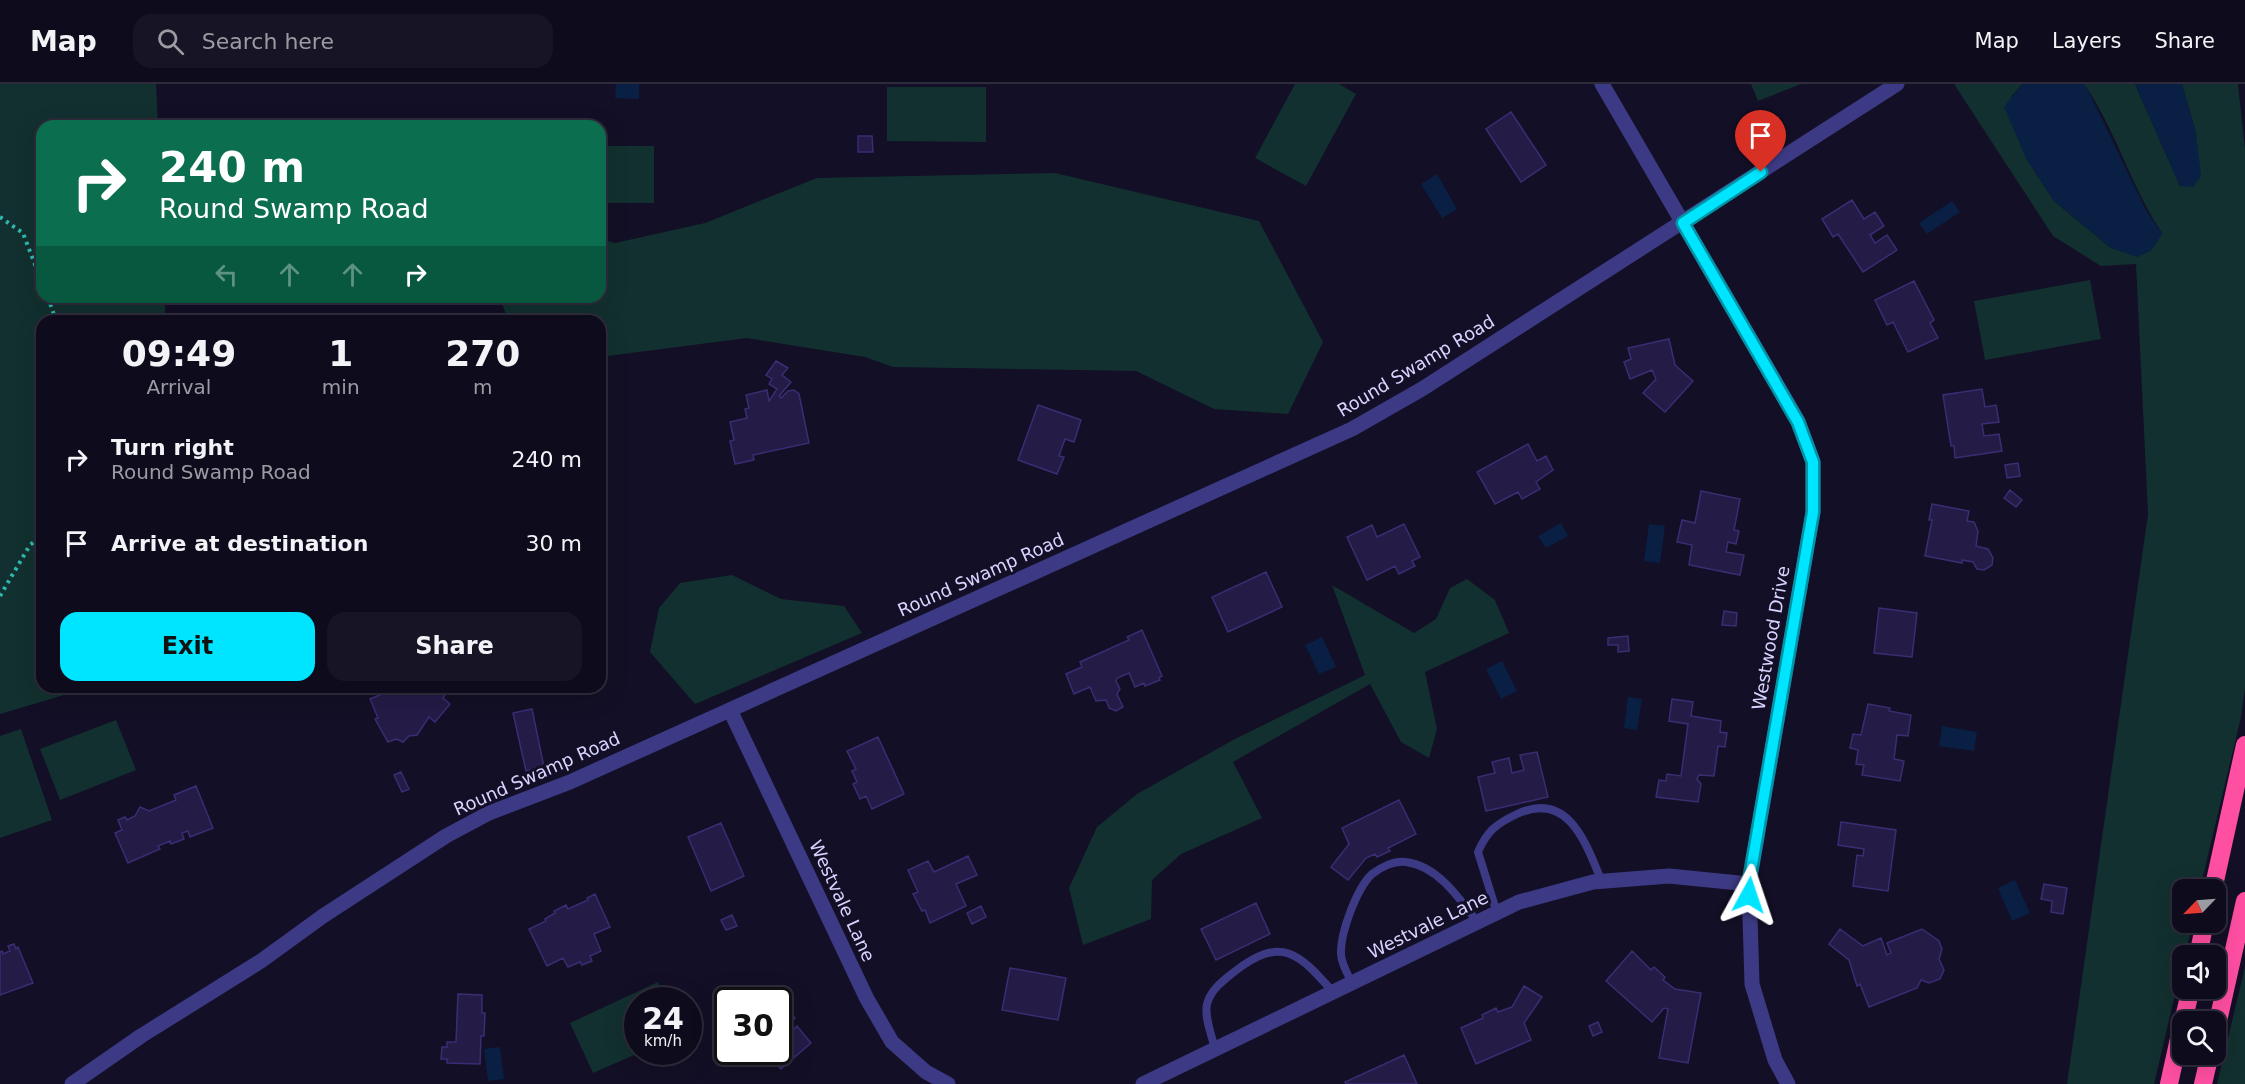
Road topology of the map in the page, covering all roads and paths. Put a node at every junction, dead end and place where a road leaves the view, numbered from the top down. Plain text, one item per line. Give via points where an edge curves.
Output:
1 (1602, 84) edge
2 (1897, 84) edge
3 (0, 217) edge
4 (1683, 223) junction
5 (36, 267) edge
6 (36, 540) edge
7 (0, 596) edge
8 (730, 710) junction
9 (2245, 745) edge
10 (2215, 879) edge
11 (1602, 882) junction
12 (1749, 884) junction
13 (2245, 901) edge
14 (1497, 913) junction
15 (1478, 922) junction
16 (1352, 983) junction
17 (1333, 992) junction
18 (2220, 1011) edge
19 (1215, 1049) junction
20 (2173, 1065) edge
21 (2207, 1065) edge
22 (72, 1084) edge
23 (948, 1084) edge
24 (1143, 1084) edge
25 (1788, 1084) edge
26 (2169, 1084) edge
27 (2203, 1084) edge

1 - 4 street, Westwood Drive
2 - 4 street, Round Swamp Road
3 - 5 path via 23,233
4 - 8 street, Round Swamp Road via 1352,429
4 - 12 street, Westwood Drive via 1798,422 1813,462 1813,512
6 - 7 path
8 - 22 street, Round Swamp Road via 570,782 489,813 446,836
8 - 23 street, Westvale Lane via 867,999 892,1042 926,1072
9 - 10 highway
11 - 12 street, Westvale Lane via 1669,876
11 - 14 street, Westvale Lane via 1520,902
11 - 14 lane via 1587,845 1561,812 1547,808 1525,811 1501,822 1485,836 1478,852
12 - 25 street, Westwood Drive via 1752,984 1775,1060
13 - 18 highway
14 - 15 street, Westvale Lane
15 - 16 street, Westvale Lane
15 - 16 lane via 1442,880 1416,865 1393,862 1372,874 1359,893 1343,933 1340,956
16 - 17 street, Westvale Lane
17 - 19 street, Westvale Lane
17 - 19 lane via 1309,965 1282,951 1265,952 1216,986 1208,1004
19 - 24 street, Westvale Lane
20 - 26 highway
21 - 27 highway

